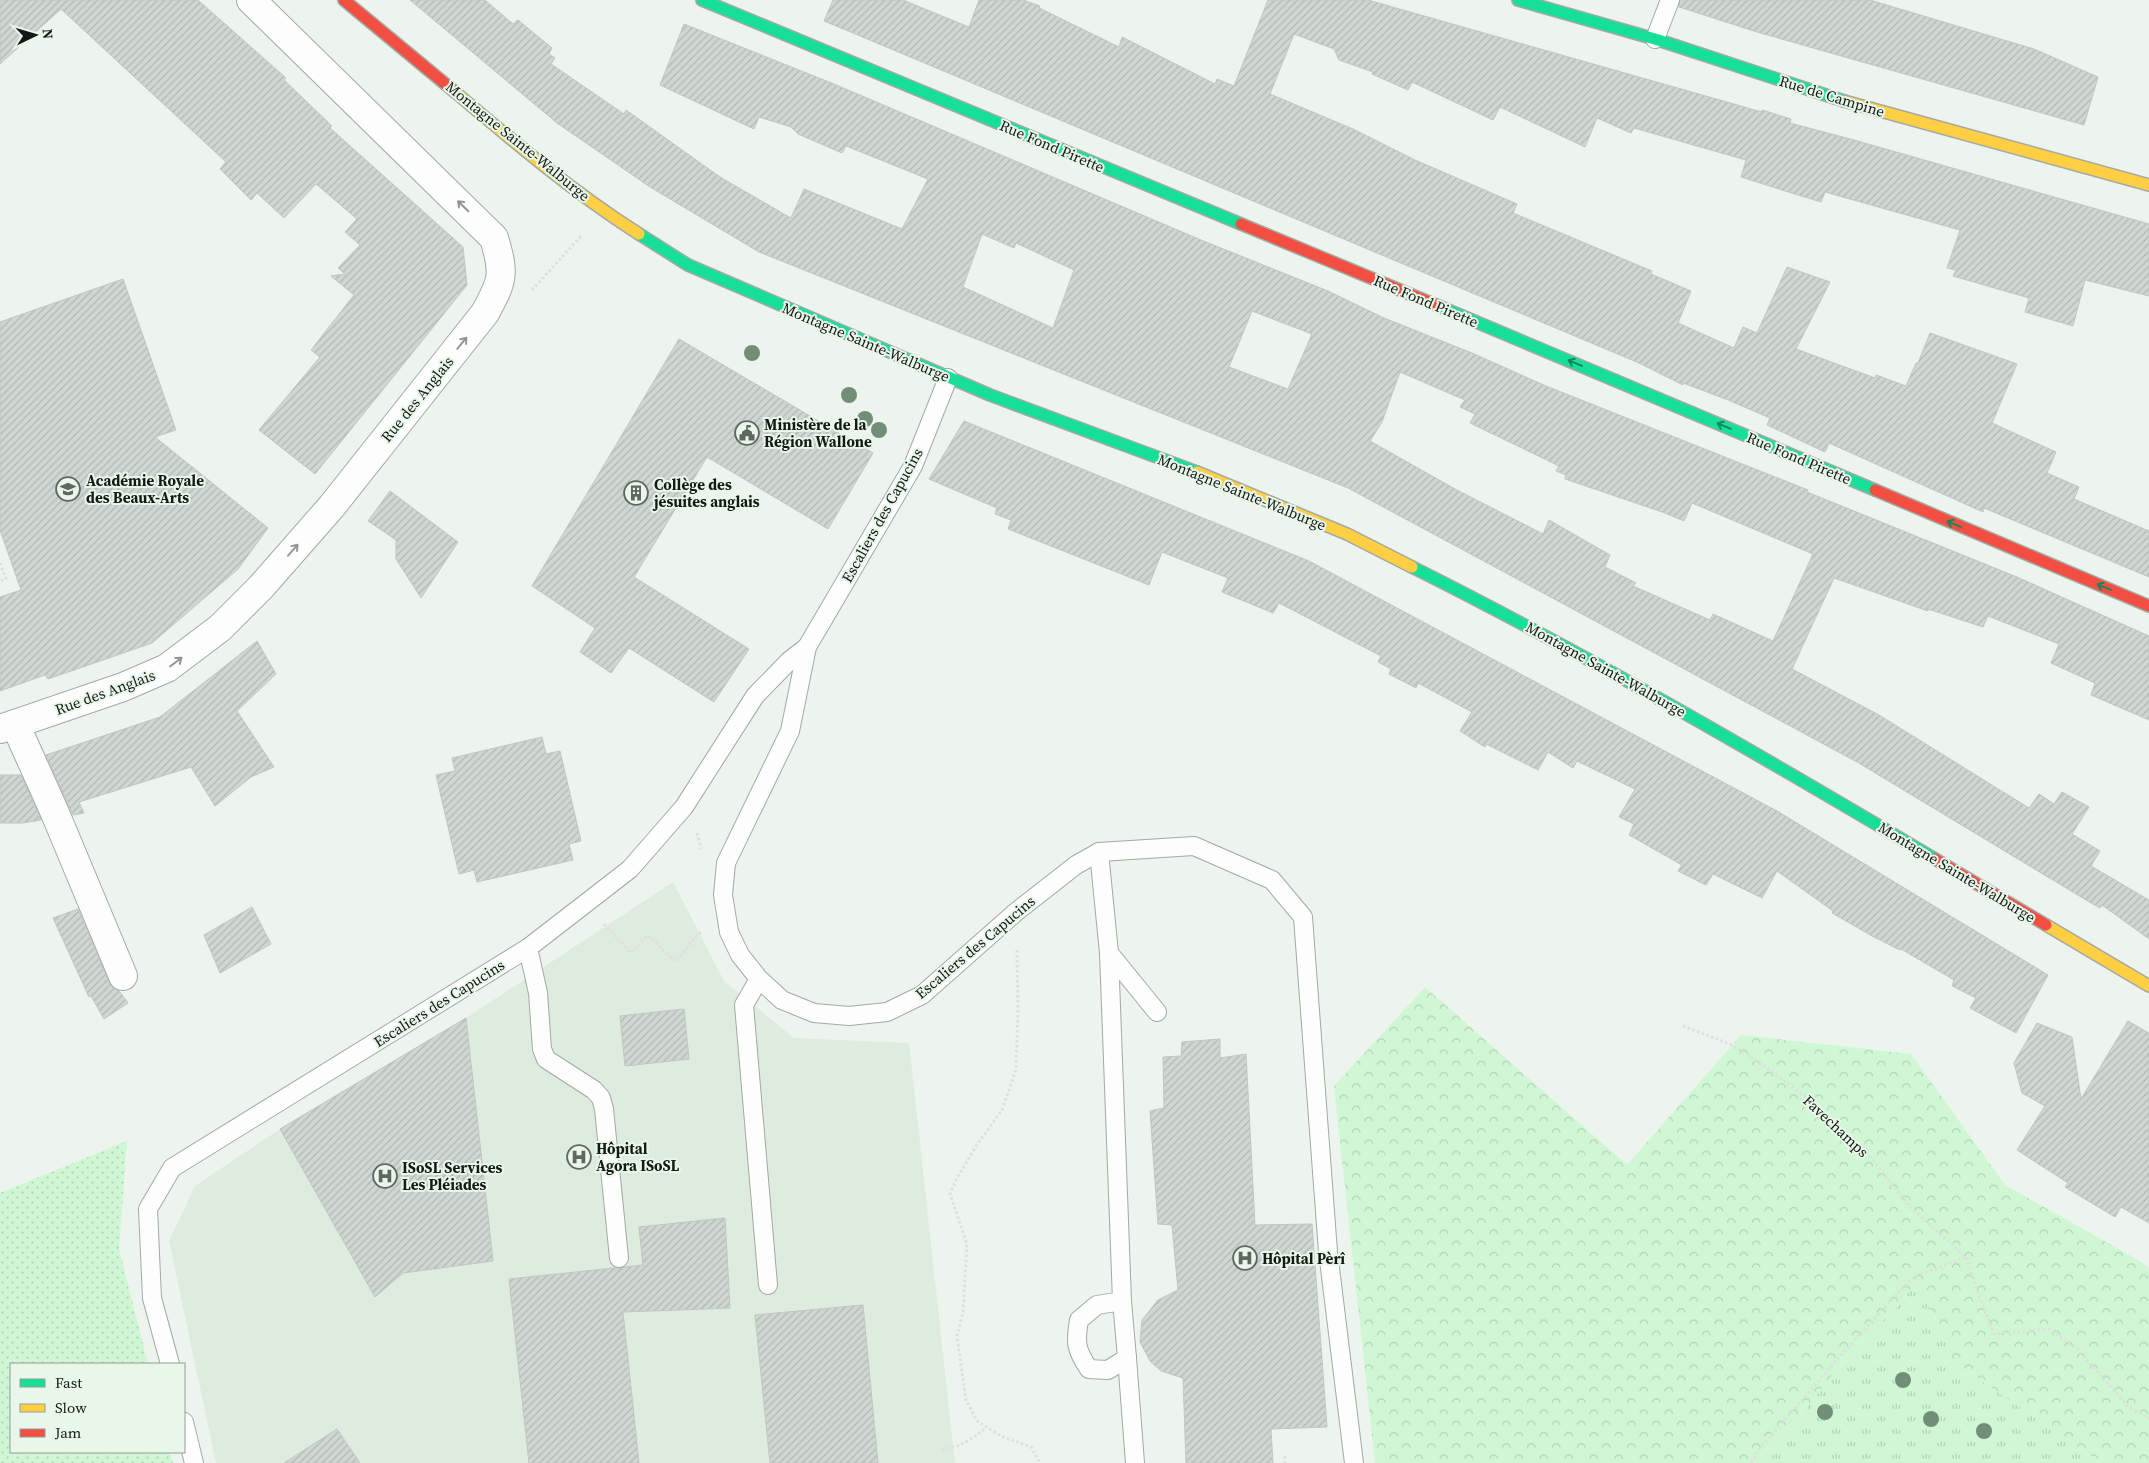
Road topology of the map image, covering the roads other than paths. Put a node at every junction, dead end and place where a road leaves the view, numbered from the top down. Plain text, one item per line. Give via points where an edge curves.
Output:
1 (251, 0) edge
2 (344, 0) edge
3 (702, 0) edge
4 (1518, 0) edge
5 (1670, 0) edge
6 (1655, 39) junction
7 (2149, 186) edge
8 (948, 378) junction
9 (2149, 606) edge
10 (807, 648) junction
11 (7, 727) edge
12 (1099, 852) junction
13 (528, 948) junction
14 (1109, 953) junction
15 (123, 976) dead end
16 (759, 978) junction
17 (2149, 986) edge
18 (1157, 1012) dead end
19 (619, 1258) dead end
20 (768, 1285) dead end
21 (1122, 1301) junction
22 (1126, 1358) junction
23 (170, 1363) edge
24 (185, 1426) edge
25 (194, 1463) edge
26 (1136, 1463) edge
27 (1354, 1463) edge

11 -> 1 street, Rue des Anglais via 123,687 167,668 220,628 332,506 485,313 499,287 502,264 494,238
2 - 8 street, Montagne Sainte-Walburge via 548,169 603,211 688,265
9 -> 3 street, Rue Fond Pirette
4 - 6 street, Rue de Campine
5 - 6 lane
6 - 7 street, Rue de Campine via 1841,100
8 - 10 lane, Escaliers des Capucins via 913,466
8 - 17 street, Montagne Sainte-Walburge via 1204,475 1347,534 1499,610 1729,738
10 - 13 lane, Escaliers des Capucins via 788,661 755,696 684,808 630,868
10 - 16 lane, Escaliers des Capucins via 790,731 726,863 723,895 729,932 740,954
11 - 15 street, Rue des Anglais via 55,813
12 - 14 lane
12 - 16 lane, Escaliers des Capucins via 1076,865 1016,912 922,995 887,1012 849,1016 814,1012 782,1000
12 - 27 lane via 1194,846 1272,880 1303,918 1328,1252
13 - 19 lane via 538,993 542,1049 546,1059 601,1098
13 - 23 lane, Escaliers des Capucins via 172,1168 148,1209 152,1298
14 - 18 lane
14 - 21 lane
16 - 20 lane via 744,1005
21 - 22 lane
21 - 22 lane via 1097,1305 1079,1320 1075,1339 1079,1355 1090,1369 1108,1370
22 - 26 lane
24 - 25 lane

